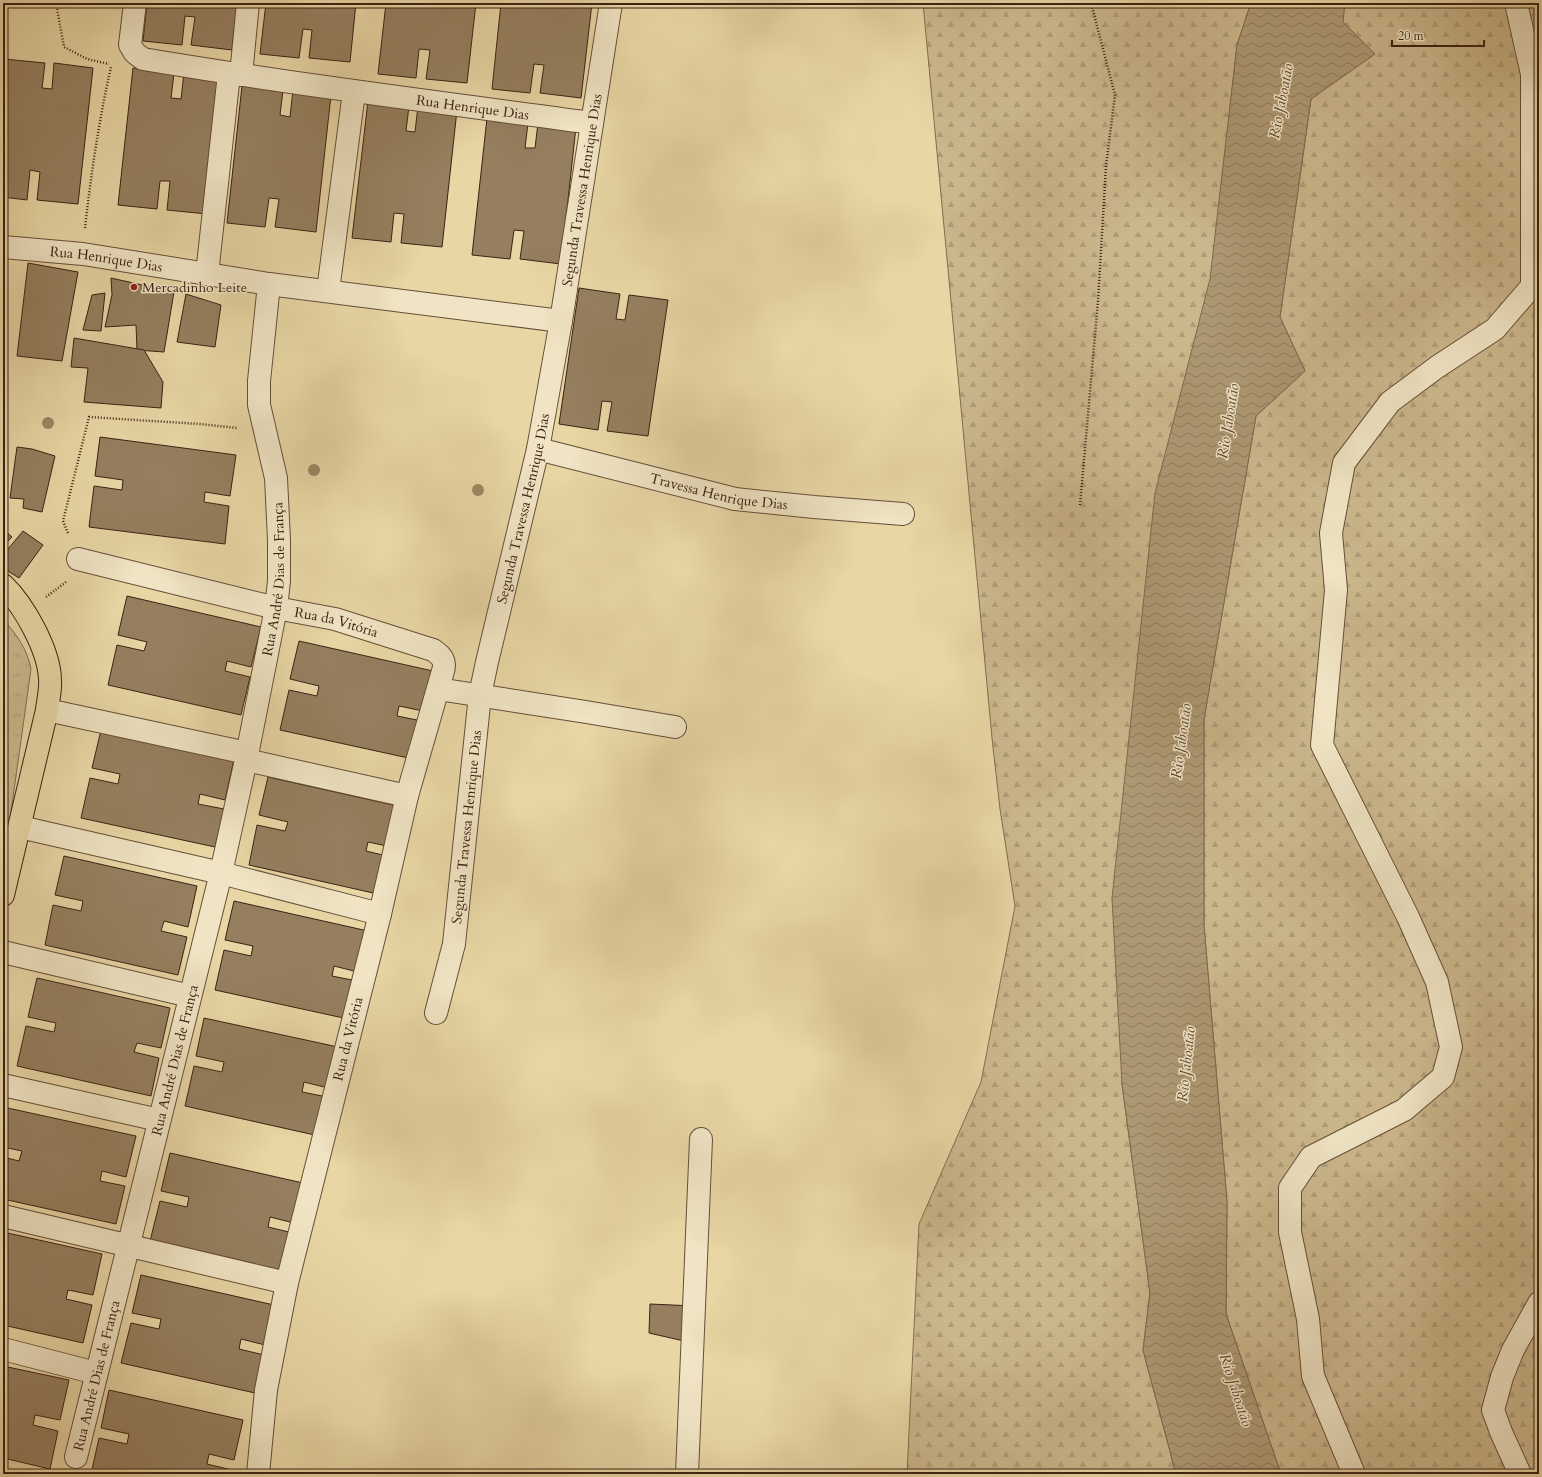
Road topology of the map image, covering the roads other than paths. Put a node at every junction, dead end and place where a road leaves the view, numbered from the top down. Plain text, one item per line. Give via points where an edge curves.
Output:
1 (134, 3) edge
2 (248, 3) edge
3 (611, 3) edge
4 (1516, 3) edge
5 (235, 74) junction
6 (354, 92) junction
7 (592, 123) junction
8 (3, 247) edge
9 (207, 274) junction
10 (269, 284) junction
11 (328, 291) junction
12 (562, 321) junction
13 (538, 448) junction
14 (903, 514) dead end
15 (78, 559) road end
16 (3, 585) edge
17 (276, 608) junction
18 (438, 689) junction
19 (480, 695) junction
20 (47, 710) junction
21 (674, 727) dead end
22 (247, 756) junction
23 (407, 796) junction
24 (20, 827) junction
25 (221, 873) junction
26 (3, 895) edge
27 (380, 914) junction
28 (3, 952) edge
29 (190, 996) junction
30 (436, 1013) dead end
31 (3, 1085) edge
32 (159, 1120) junction
33 (701, 1139) dead end
34 (3, 1216) edge
35 (128, 1247) junction
36 (287, 1284) junction
37 (1539, 1303) edge
38 (3, 1349) edge
39 (96, 1374) junction
40 (76, 1458) dead end
41 (258, 1474) edge
42 (687, 1474) edge
43 (1354, 1474) edge
44 (1520, 1474) edge

1 - 5 street, Rua Henrique Dias via 130,45 143,59
2 - 5 street
3 - 7 street, Segunda Travessa Henrique Dias
4 - 43 street via 1532,74 1532,286 1495,329 1437,366 1390,402 1344,462 1331,533 1336,590 1322,744 1408,917 1437,982 1451,1046 1443,1077 1404,1110 1311,1157 1290,1188 1290,1232 1308,1319 1313,1376
5 - 6 street, Rua Henrique Dias
5 - 9 street
6 - 7 street, Rua Henrique Dias
6 - 11 street
7 - 12 street, Segunda Travessa Henrique Dias
8 - 9 street, Rua Henrique Dias via 83,254
9 - 10 street, Rua Henrique Dias
10 - 11 street, Rua Henrique Dias
10 - 17 street, Rua André Dias de França via 259,405 276,478 279,540
11 - 12 street, Rua Henrique Dias
12 - 13 street, Segunda Travessa Henrique Dias
13 - 14 street, Travessa Henrique Dias via 735,499
13 - 19 street, Segunda Travessa Henrique Dias
15 - 17 street, Rua da Vitória
16 - 20 main road via 24,612 48,665 50,679
17 - 18 street, Rua da Vitória via 335,619 433,650 444,662
17 - 22 street, Rua André Dias de França
18 - 19 street
18 - 23 street, Rua da Vitória
19 - 21 street
19 - 30 street, Segunda Travessa Henrique Dias via 454,944
20 - 22 street
20 - 24 main road
22 - 23 street
22 - 25 street, Rua André Dias de França
23 - 27 street, Rua da Vitória
24 - 25 street
24 - 26 main road
25 - 27 street
25 - 29 street, Rua André Dias de França
27 - 36 street, Rua da Vitória
28 - 29 street
29 - 32 street, Rua André Dias de França
31 - 32 street
32 - 35 street, Rua André Dias de França
33 - 42 street
34 - 35 street
35 - 36 street
35 - 39 street, Rua André Dias de França
36 - 41 street, Rua da Vitória via 266,1390
37 - 44 street via 1513,1350 1493,1410
38 - 39 street
39 - 40 street, Rua André Dias de França

